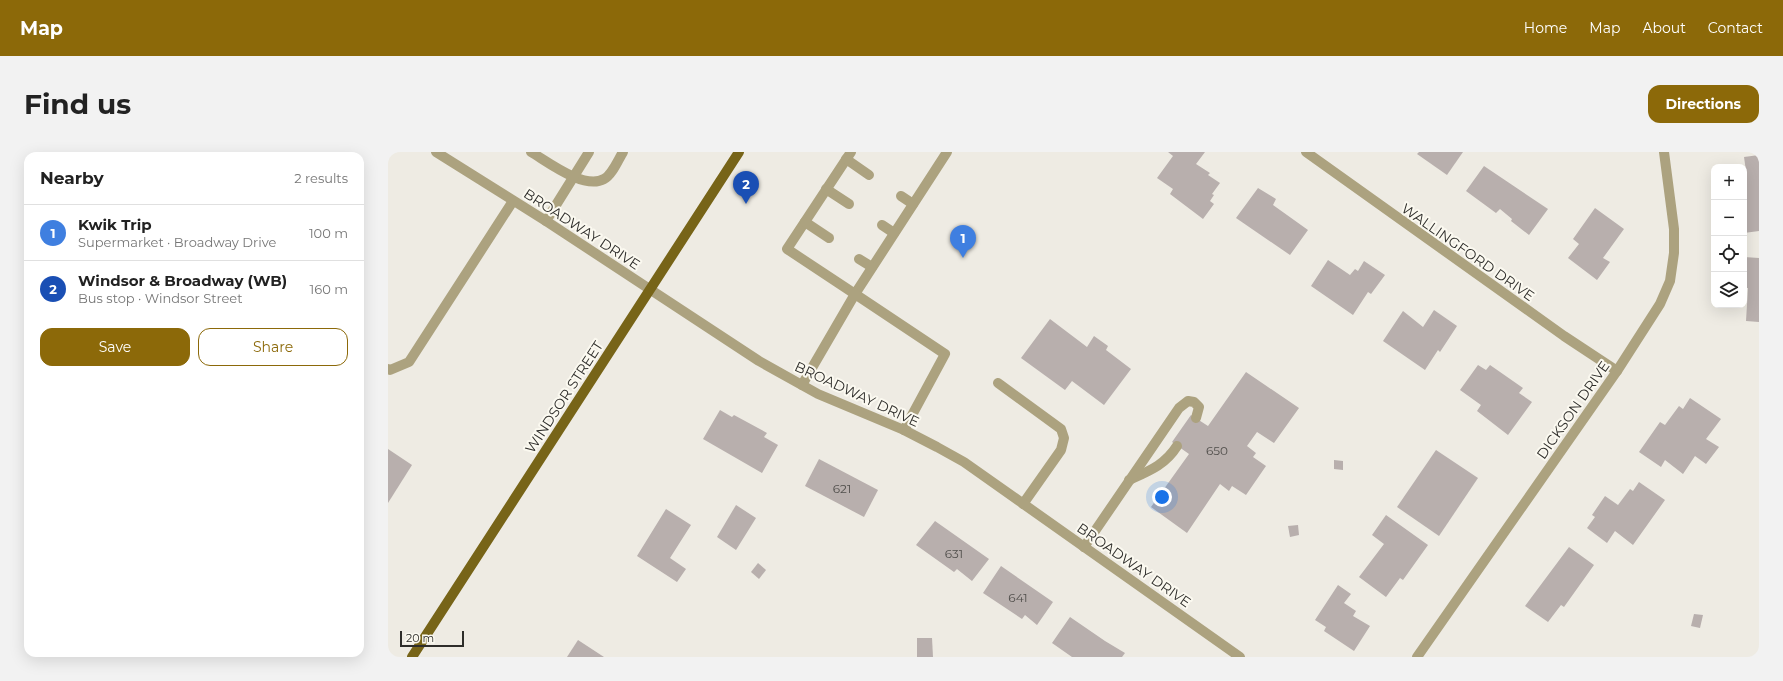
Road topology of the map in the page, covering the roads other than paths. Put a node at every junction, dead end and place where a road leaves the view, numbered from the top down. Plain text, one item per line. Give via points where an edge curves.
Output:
1 (531, 152) edge
2 (589, 152) edge
3 (623, 152) edge
4 (739, 152) edge
5 (947, 152) edge
6 (1306, 152) edge
7 (1664, 152) edge
8 (439, 153) edge
9 (849, 156) edge
10 (869, 175) dead end
11 (572, 178) junction
12 (826, 189) junction
13 (901, 196) dead end
14 (513, 201) junction
15 (849, 204) dead end
16 (913, 204) junction
17 (546, 221) junction
18 (805, 222) junction
19 (882, 225) dead end
20 (894, 233) junction
21 (829, 238) dead end
22 (859, 258) dead end
23 (872, 267) junction
24 (650, 289) junction
25 (855, 294) junction
26 (388, 369) edge
27 (1617, 371) junction
28 (998, 383) dead end
29 (802, 385) junction
30 (1196, 418) dead end
31 (904, 430) junction
32 (1177, 446) dead end
33 (1129, 480) junction
34 (1023, 504) junction
35 (1084, 547) junction
36 (412, 657) edge
37 (1240, 657) edge
38 (1417, 657) edge

1 - 11 street
2 - 11 street
3 - 11 street via 604,180
4 - 24 main road, WINDSOR STREET
5 - 16 street
6 - 27 street, WALLINGFORD DRIVE via 1538,318
7 - 27 street, DICKSON DRIVE via 1674,229 1670,281 1660,304
8 - 14 street, BROADWAY DRIVE
9 - 10 street
9 - 12 street
11 - 17 street
12 - 15 street
12 - 18 street
13 - 16 street
14 - 17 street, BROADWAY DRIVE
14 - 26 street via 409,362
16 - 20 street
17 - 24 street, BROADWAY DRIVE
18 - 21 street
18 - 25 street via 787,249
19 - 20 street
20 - 23 street
22 - 23 street
23 - 25 street
24 - 29 street, BROADWAY DRIVE via 759,361
24 - 36 main road, WINDSOR STREET
25 - 29 street
25 - 31 street via 945,354
27 - 38 street, DICKSON DRIVE
28 - 34 street via 1061,429 1064,438 1061,450
29 - 31 street, BROADWAY DRIVE
30 - 33 street via 1199,407 1194,402 1188,401 1179,408
31 - 34 street, BROADWAY DRIVE via 964,462
32 - 33 street via 1160,466
33 - 35 street
34 - 35 street, BROADWAY DRIVE
35 - 37 street, BROADWAY DRIVE

